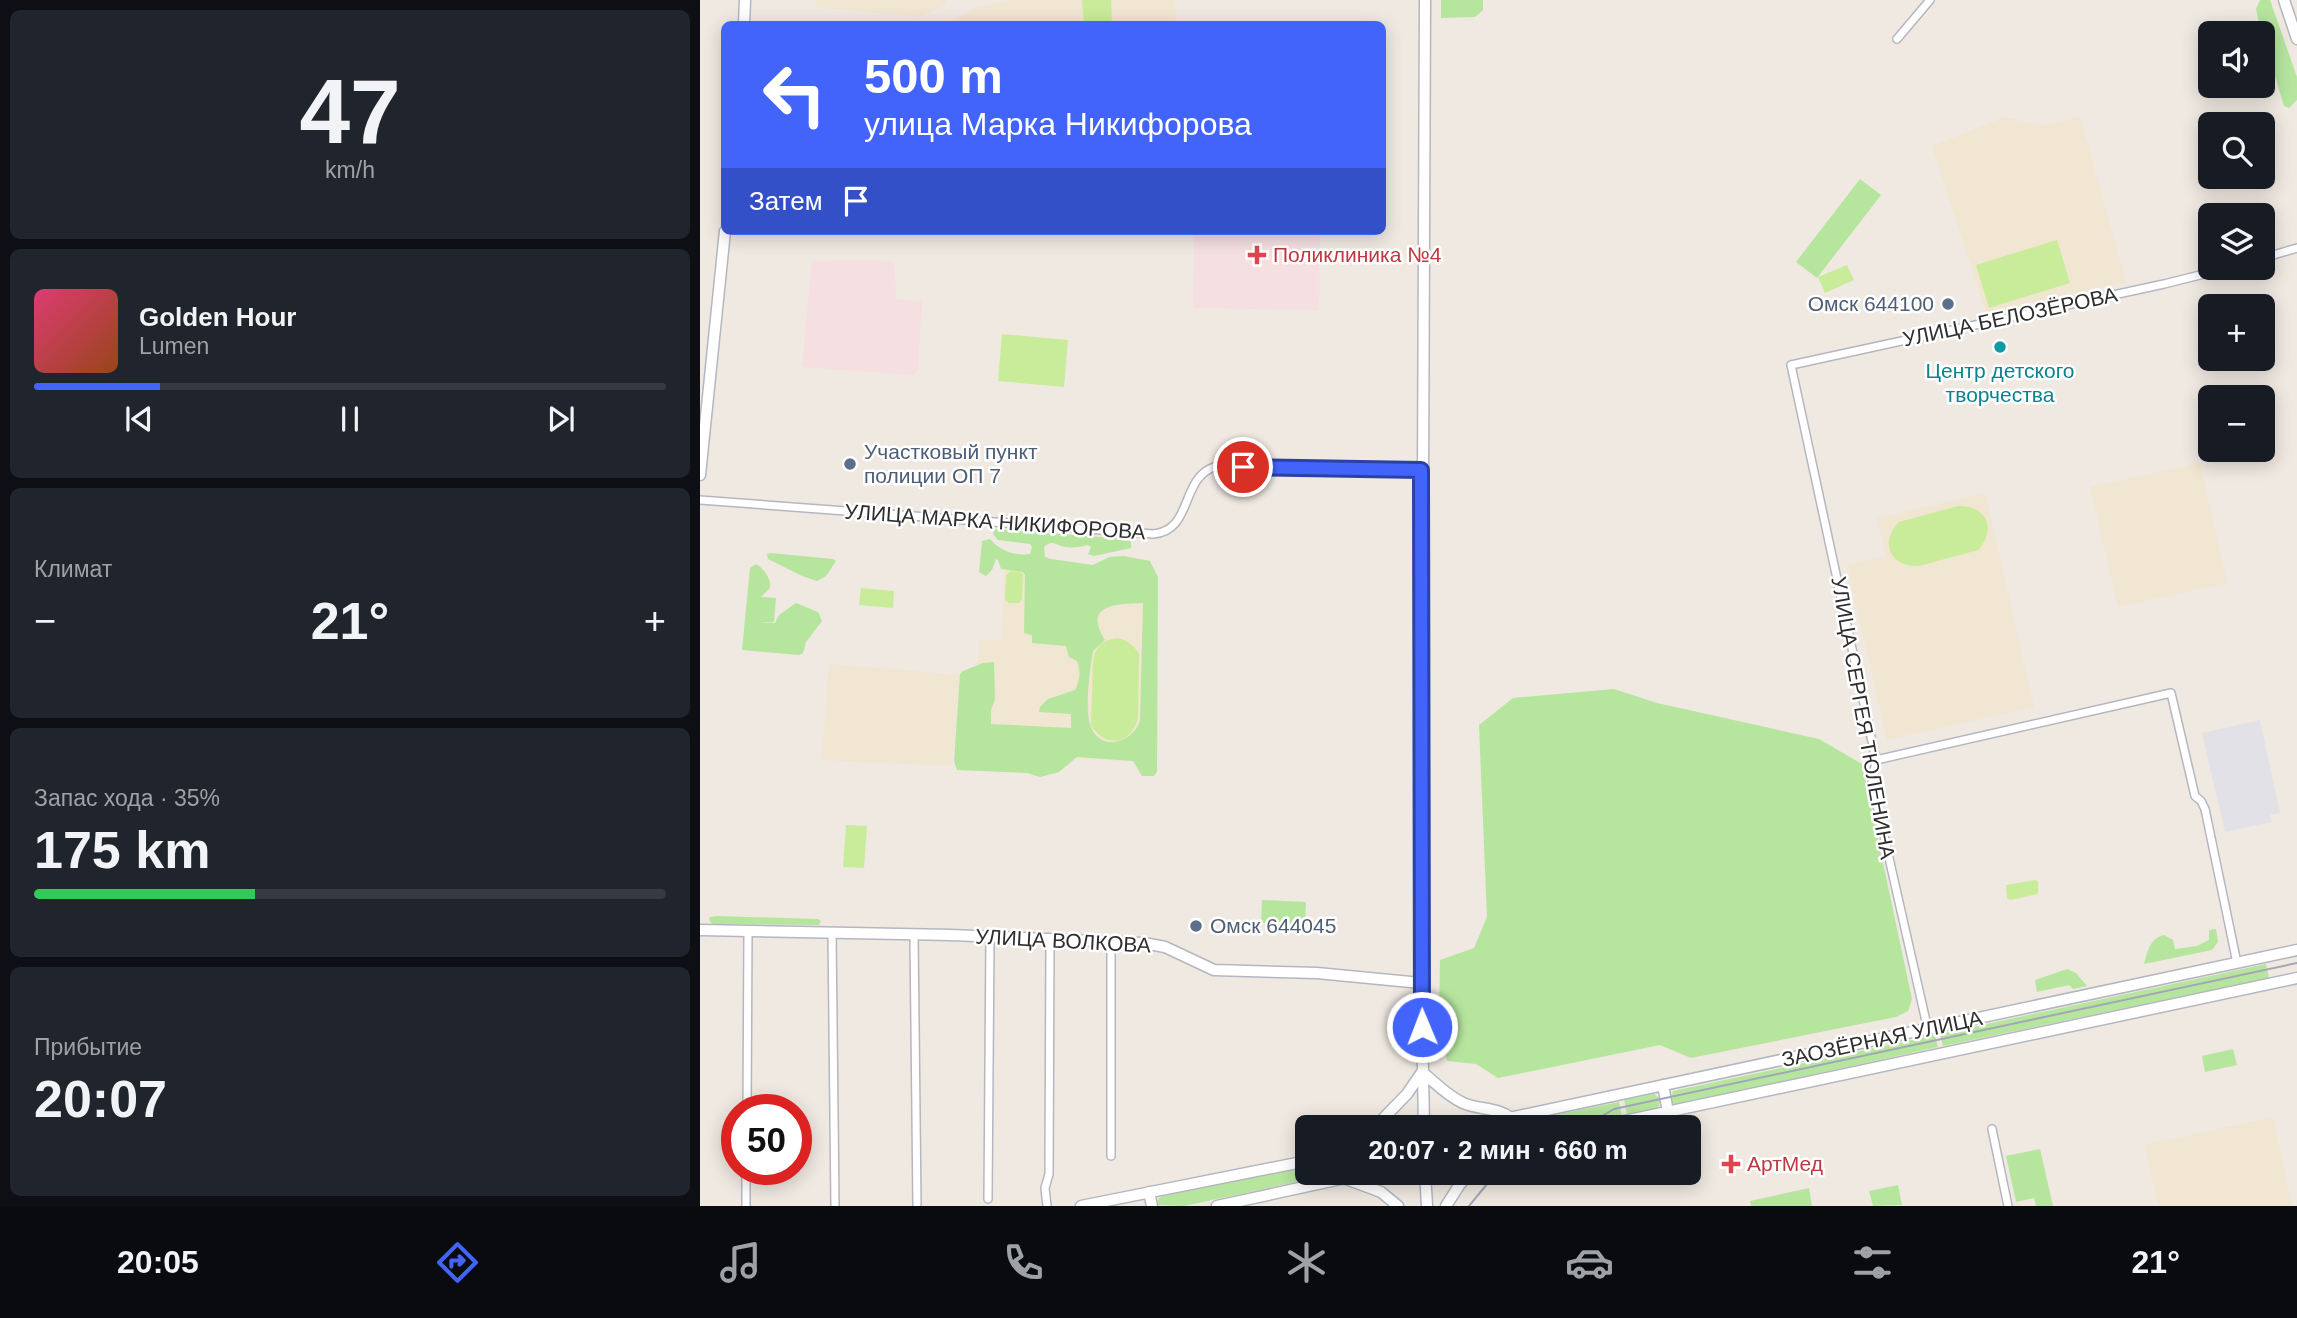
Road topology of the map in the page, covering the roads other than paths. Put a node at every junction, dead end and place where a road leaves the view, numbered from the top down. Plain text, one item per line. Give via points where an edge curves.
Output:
1 (745, 0) edge
2 (1425, 0) edge
3 (1930, 0) edge
4 (2284, 0) edge
5 (744, 21) edge
6 (1897, 39) dead end
7 (2297, 39) edge
8 (725, 235) edge
9 (2297, 248) edge
10 (2275, 254) edge
11 (2198, 276) edge
12 (1791, 365) joint
13 (1421, 470) junction
14 (700, 475) edge
15 (700, 500) edge
16 (1876, 760) junction
17 (700, 930) edge
18 (748, 932) junction
19 (832, 932) junction
20 (914, 934) junction
21 (990, 936) junction
22 (1050, 938) junction
23 (1111, 940) junction
24 (2297, 950) edge
25 (2237, 963) junction
26 (2297, 978) edge
27 (1421, 983) junction
28 (1928, 1030) junction
29 (1422, 1072) junction
30 (1663, 1085) junction
31 (747, 1094) edge
32 (1668, 1112) junction
33 (1387, 1115) edge
34 (1424, 1115) edge
35 (1507, 1115) edge
36 (1525, 1115) edge
37 (1654, 1115) edge
38 (1992, 1129) dead end
39 (1111, 1156) dead end
40 (1295, 1163) edge
41 (746, 1185) edge
42 (1313, 1185) edge
43 (1363, 1185) edge
44 (1426, 1185) edge
45 (1459, 1185) edge
46 (1149, 1192) junction
47 (988, 1199) dead end
48 (746, 1206) edge
49 (835, 1206) edge
50 (917, 1206) edge
51 (1047, 1206) edge
52 (1081, 1206) edge
53 (1152, 1206) edge
54 (1217, 1206) edge
55 (1398, 1206) edge
56 (1427, 1206) edge
57 (1446, 1206) edge
58 (2008, 1206) edge

1 - 5 main road
2 - 13 main road
3 - 6 street
4 - 7 main road
8 - 14 main road
9 - 10 street
11 - 12 street, УЛИЦА БЕЛОЗЁРОВА
12 - 16 street, УЛИЦА СЕРГЕЯ ТЮЛЕНИНА
13 - 15 street, УЛИЦА МАРКА НИКИФОРОВА via 1214,467 1191,486 1177,522 1164,533 1153,534
13 - 27 main road
16 - 25 street via 2172,693 2195,796 2204,809
16 - 28 street, УЛИЦА СЕРГЕЯ ТЮЛЕНИНА via 1872,783
17 - 18 main road, УЛИЦА ВОЛКОВА
18 - 19 main road, УЛИЦА ВОЛКОВА
18 - 31 street
19 - 20 main road, УЛИЦА ВОЛКОВА
19 - 49 street
20 - 21 main road, УЛИЦА ВОЛКОВА
20 - 50 street
21 - 22 main road, УЛИЦА ВОЛКОВА
21 - 47 street
22 - 23 main road, УЛИЦА ВОЛКОВА
22 - 51 street
23 - 27 main road, УЛИЦА ВОЛКОВА via 1154,944 1227,972 1317,973
23 - 39 street
24 - 25 main road, ЗАОЗЁРНАЯ УЛИЦА
25 - 28 main road, ЗАОЗЁРНАЯ УЛИЦА
26 - 32 main road, ЗАОЗЁРНАЯ УЛИЦА
27 - 29 main road
28 - 30 main road, ЗАОЗЁРНАЯ УЛИЦА
29 - 33 main road
29 - 34 main road
29 - 35 main road via 1455,1099
30 - 32 main road
30 - 36 main road, ЗАОЗЁРНАЯ УЛИЦА
32 - 37 main road, ЗАОЗЁРНАЯ УЛИЦА
38 - 58 street
40 - 46 main road
41 - 48 street
42 - 54 main road
43 - 55 main road
44 - 56 main road
45 - 57 main road
46 - 52 main road
46 - 53 main road

